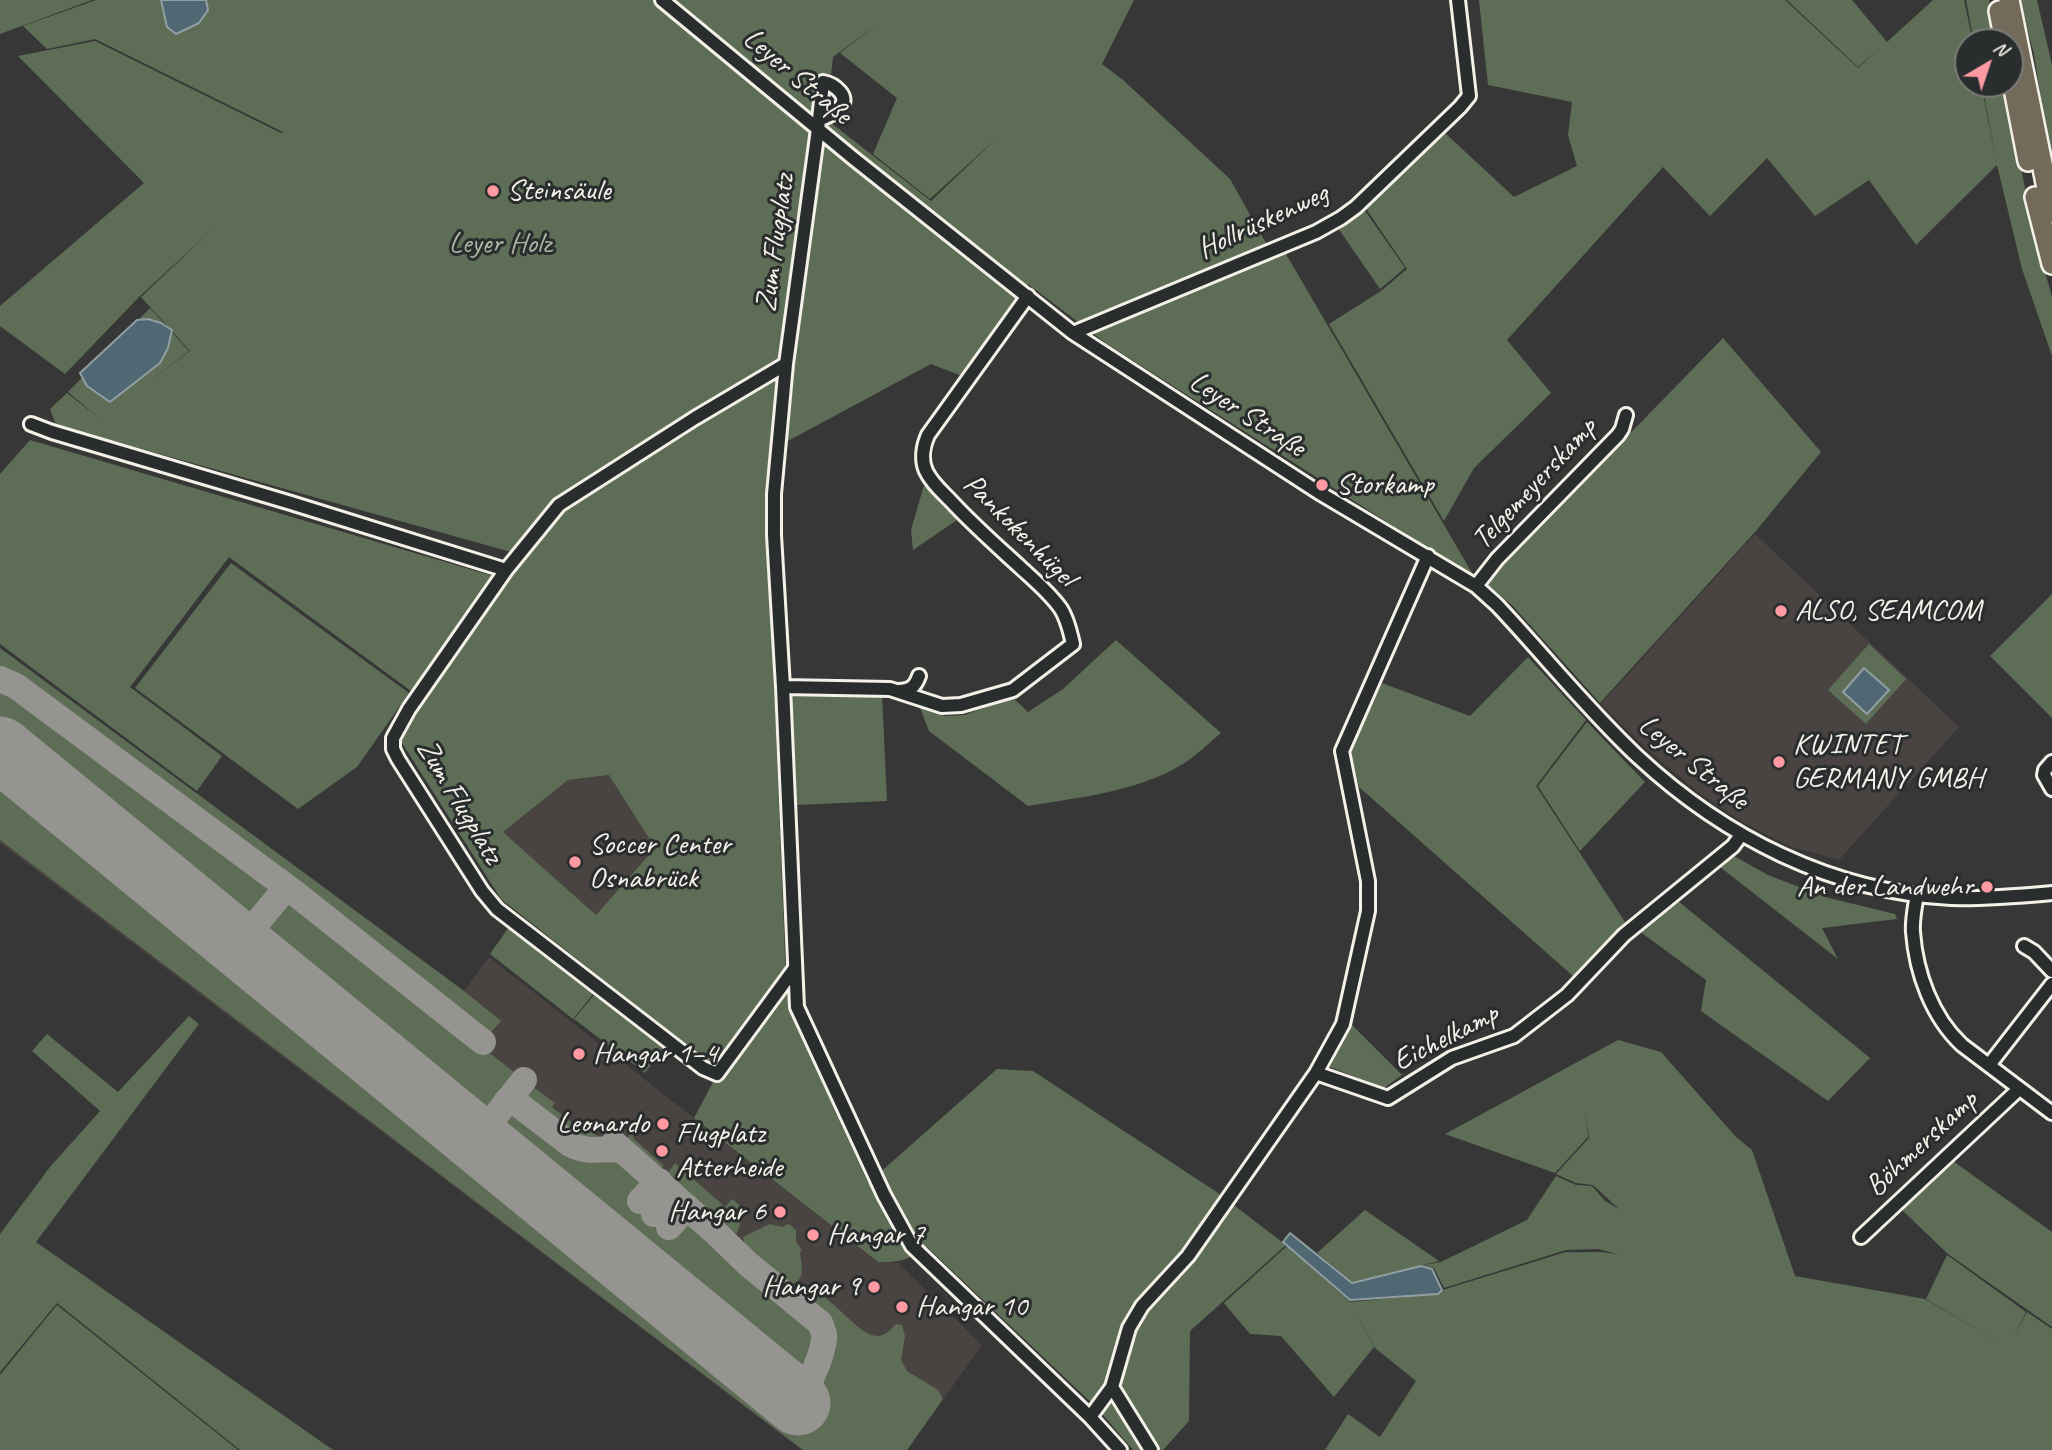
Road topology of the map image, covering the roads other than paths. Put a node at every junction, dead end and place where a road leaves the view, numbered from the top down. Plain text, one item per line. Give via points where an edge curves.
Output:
1 (662, 0) edge
2 (1458, 0) edge
3 (1996, 0) edge
4 (2010, 0) edge
5 (2002, 28) edge
6 (2016, 98) edge
7 (819, 124) junction
8 (2052, 213) edge
9 (2052, 264) edge
10 (1028, 296) junction
11 (1073, 333) junction
12 (786, 364) junction
13 (1626, 415) dead end
14 (31, 424) dead end
15 (1428, 556) junction
16 (506, 570) junction
17 (1476, 586) junction
18 (919, 676) dead end
19 (783, 687) junction
20 (899, 691) junction
21 (2052, 762) edge
22 (2052, 789) edge
23 (1741, 835) junction
24 (2052, 893) edge
25 (1917, 894) junction
26 (2024, 946) dead end
27 (794, 968) junction
28 (2052, 971) edge
29 (2052, 984) edge
30 (1989, 1066) junction
31 (1315, 1073) junction
32 (2019, 1089) junction
33 (2052, 1112) edge
34 (1861, 1237) dead end
35 (1112, 1387) junction
36 (1090, 1417) junction
37 (1120, 1450) edge
38 (1151, 1450) edge

1 - 7 street, Leyer Straße
2 - 11 street, Hollrüskenweg via 1469,96 1356,207 1316,232
3 - 5 highway
4 - 8 highway
6 - 9 highway
7 - 10 street, Leyer Straße
7 - 12 street, Zum Flugplatz
10 - 11 street, Leyer Straße
10 - 20 street, Pankokenhügel via 928,435 923,460 930,479 942,492 1062,610 1073,644 1013,690 977,702 942,706
11 - 15 street, Leyer Straße via 1318,492
12 - 16 street, Zum Flugplatz via 559,505
12 - 19 street, Zum Flugplatz via 774,494
13 - 17 street, Telgemeyerskamp via 1618,435
14 - 16 street
15 - 17 street, Leyer Straße
15 - 31 street via 1342,751 1368,881 1368,911 1343,1024
16 - 27 street, Zum Flugplatz via 393,738 398,759 482,891 497,909 717,1074
17 - 23 street, Leyer Straße via 1639,758
18 - 20 street via 909,691
19 - 20 street, Pankokenhügel
19 - 27 street, Zum Flugplatz
21 - 22 street via 2044,775
23 - 25 street, Leyer Straße via 1806,867 1851,882
23 - 31 street, Eichelkamp via 1624,935 1567,995 1514,1036 1451,1058 1388,1098
24 - 25 street, Leyer Straße via 1985,898
25 - 30 street via 1913,930 1932,1005 1950,1034
26 - 28 street
27 - 36 street, Zum Flugplatz via 797,1007 912,1246
29 - 30 street
30 - 32 street
31 - 35 street via 1188,1256 1142,1306 1129,1328
32 - 33 street
32 - 34 street, Böhmerskamp
35 - 36 street
35 - 38 street
36 - 37 street, Zum Flugplatz

